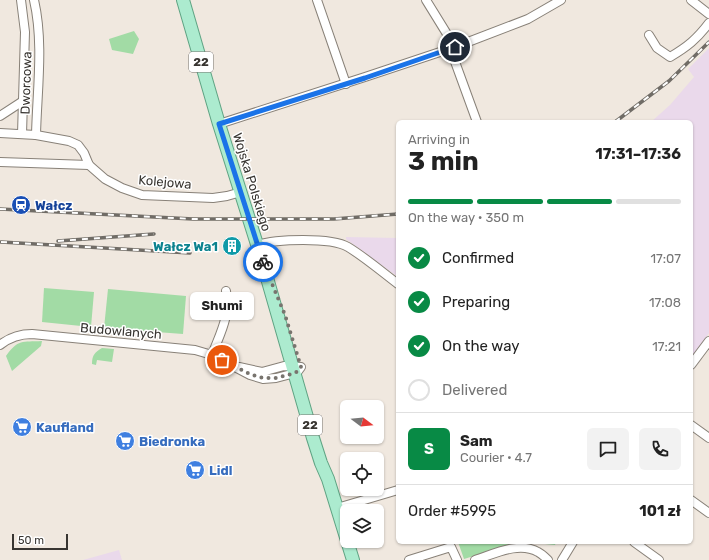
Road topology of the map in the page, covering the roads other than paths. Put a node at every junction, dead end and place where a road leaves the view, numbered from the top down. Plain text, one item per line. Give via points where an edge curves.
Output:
1 (21, 0) edge
2 (34, 0) edge
3 (183, 0) edge
4 (317, 0) edge
5 (426, 0) edge
6 (559, 0) edge
7 (691, 0) edge
8 (709, 14) edge
9 (709, 23) edge
10 (39, 31) junction
11 (25, 32) junction
12 (649, 35) dead end
13 (452, 48) junction
14 (346, 84) junction
15 (23, 101) junction
16 (0, 116) edge
17 (476, 120) edge
18 (219, 124) junction
19 (0, 133) edge
20 (22, 134) junction
21 (36, 135) junction
22 (0, 162) edge
23 (89, 165) junction
24 (241, 192) junction
25 (257, 245) junction
26 (261, 257) junction
27 (396, 282) edge
28 (226, 291) dead end
29 (285, 341) junction
30 (709, 341) edge
31 (0, 345) edge
32 (212, 355) junction
33 (693, 362) edge
34 (238, 367) junction
35 (277, 368) junction
36 (296, 369) junction
37 (693, 426) edge
38 (709, 438) edge
39 (396, 491) edge
40 (693, 501) edge
41 (337, 508) junction
42 (709, 513) edge
43 (572, 544) edge
44 (637, 544) edge
45 (353, 560) edge
46 (409, 560) edge
47 (457, 560) edge
48 (475, 560) edge
49 (548, 560) edge
50 (562, 560) edge
51 (659, 560) edge

1 - 11 street, Dworcowa
2 - 10 street, Dworcowa
3 - 18 main road, Wojska Polskiego / 22
4 - 14 street
5 - 13 street
6 - 13 street via 528,19
7 - 8 street
9 - 12 street via 698,37 670,58 658,48
10 - 11 street, Dworcowa
10 - 21 street, Dworcowa
11 - 15 street, Dworcowa
13 - 14 street
13 - 17 street
14 - 18 street
15 - 16 street
15 - 20 street, Dworcowa
18 - 24 main road, Wojska Polskiego / 22
19 - 20 street
20 - 21 street
21 - 23 street via 78,145
22 - 23 street
23 - 24 street, Kolejowa via 105,179 142,195 213,198
24 - 25 main road, Wojska Polskiego / 22
25 - 26 main road, Wojska Polskiego / 22
25 - 27 street via 272,241 338,242 348,246
26 - 29 main road, Wojska Polskiego / 22
26 - 36 main road, Wojska Polskiego / 22 via 285,315
28 - 32 street via 226,319
29 - 35 street via 283,357
29 - 36 main road, Wojska Polskiego / 22
30 - 33 street
31 - 32 street, Budowlanych via 8,338 32,334 195,350
32 - 34 street, Budowlanych
34 - 35 street, Budowlanych via 262,372
34 - 36 street, Budowlanych via 250,374 269,379
35 - 36 street, Budowlanych
36 - 41 main road, Wojska Polskiego / 22 via 321,435 327,475
37 - 38 street
39 - 41 street
40 - 42 street
41 - 45 main road, Wojska Polskiego / 22
43 - 50 street
44 - 51 street
46 - 47 street via 451,547
48 - 49 street via 517,547 539,552

